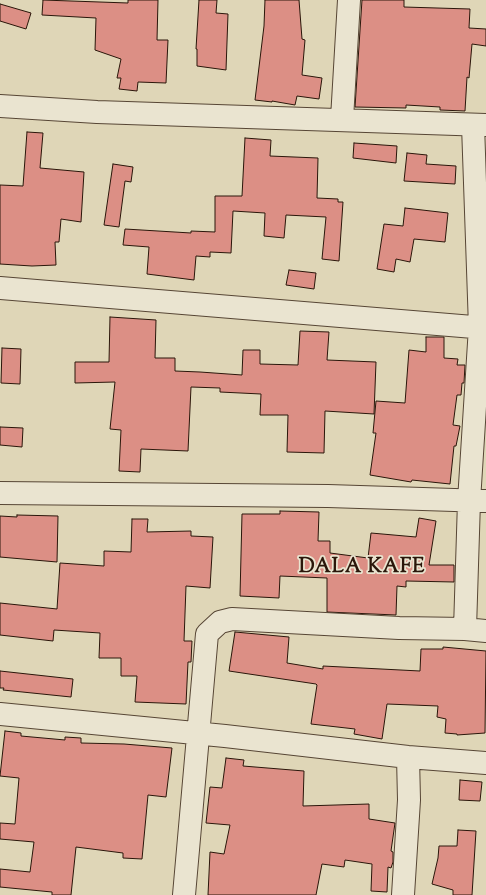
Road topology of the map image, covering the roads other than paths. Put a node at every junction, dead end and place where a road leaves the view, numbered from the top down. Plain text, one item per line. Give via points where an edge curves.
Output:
1 (349, 0) edge
2 (0, 106) edge
3 (342, 119) junction
4 (480, 125) edge
5 (0, 288) edge
6 (483, 328) edge
7 (0, 493) edge
8 (478, 501) edge
9 (476, 630) edge
10 (0, 714) edge
11 (199, 733) junction
12 (408, 757) junction
13 (486, 763) edge
14 (184, 895) edge
15 (403, 895) edge

1 - 3 street
2 - 3 street via 97,112
3 - 4 street
4 - 6 street
5 - 6 street
6 - 8 street
7 - 8 street via 328,496
8 - 9 street
9 - 11 street via 232,619 220,622 207,634
10 - 11 street
11 - 12 street
11 - 14 street
12 - 13 street
12 - 15 street via 409,800

